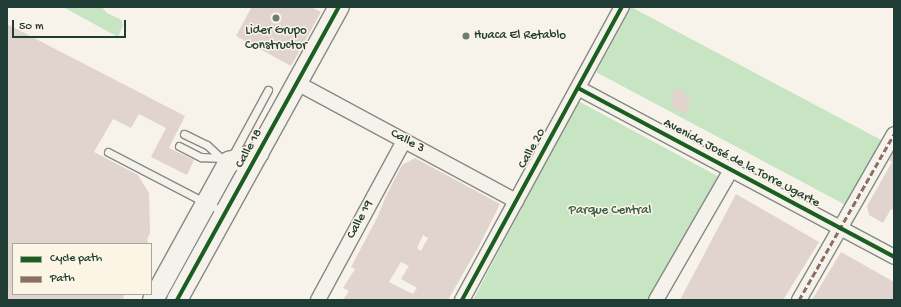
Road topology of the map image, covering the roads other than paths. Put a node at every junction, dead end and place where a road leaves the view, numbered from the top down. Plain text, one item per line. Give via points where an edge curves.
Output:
1 (339, 7) edge
2 (622, 7) edge
3 (297, 83) junction
4 (578, 88) junction
5 (268, 90) dead end
6 (184, 134) dead end
7 (894, 134) edge
8 (404, 141) junction
9 (179, 146) dead end
10 (108, 152) dead end
11 (259, 153) junction
12 (225, 160) junction
13 (731, 170) junction
14 (516, 200) junction
15 (207, 203) junction
16 (225, 213) junction
17 (840, 228) junction
18 (894, 257) edge
19 (153, 300) edge
20 (178, 300) edge
21 (318, 300) edge
22 (462, 300) edge
23 (656, 300) edge
24 (799, 300) edge

1 - 3 street, Calle 18
2 - 4 street, Calle 20
3 - 8 street, Calle 3
3 - 11 street, Calle 18
4 - 13 street, Avenida José de la Torre Ugarte
4 - 14 street, Calle 20
5 - 12 lane
6 - 12 lane via 207,145
7 - 17 street
8 - 14 street, Calle 3
8 - 21 street, Calle 19
9 - 12 lane via 201,157
10 - 15 lane
11 - 12 street, Calle 18
11 - 16 street, Calle 18
12 - 15 street, Calle 18
13 - 17 street, Avenida José de la Torre Ugarte
13 - 23 street
14 - 22 street, Calle 20
15 - 16 lane
15 - 19 street, Calle 18
16 - 20 street, Calle 18
17 - 18 street, Avenida José de la Torre Ugarte
17 - 24 street

